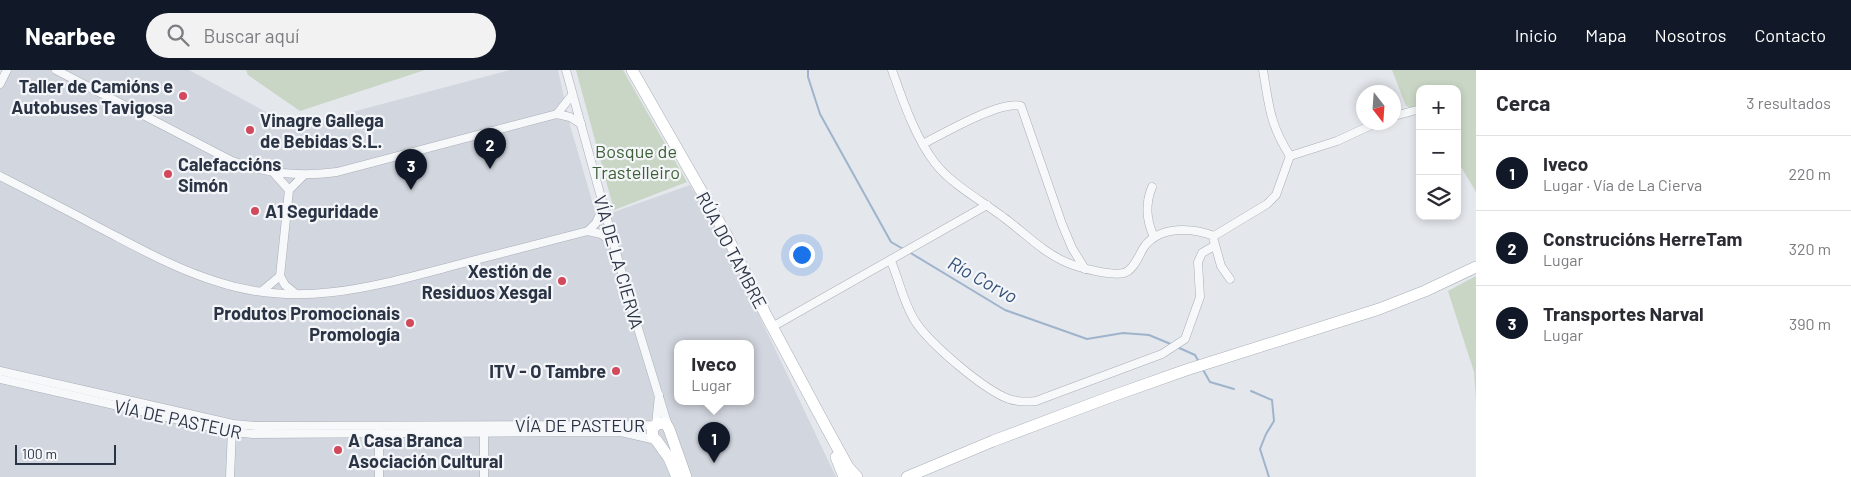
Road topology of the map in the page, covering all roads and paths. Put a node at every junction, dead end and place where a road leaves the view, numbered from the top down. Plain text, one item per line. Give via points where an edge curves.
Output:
1 (7, 70) edge
2 (56, 70) edge
3 (566, 70) edge
4 (632, 70) edge
5 (892, 70) edge
6 (1263, 70) edge
7 (0, 84) edge
8 (572, 95) junction
9 (576, 108) junction
10 (1416, 110) edge
11 (560, 113) junction
12 (1401, 114) edge
13 (581, 124) junction
14 (1361, 130) edge
15 (923, 144) junction
16 (1290, 156) junction
17 (274, 172) junction
18 (290, 174) junction
19 (304, 175) junction
20 (0, 176) edge
21 (289, 187) junction
22 (1152, 187) dead end
23 (987, 205) junction
24 (604, 207) junction
25 (609, 225) junction
26 (592, 230) junction
27 (1214, 236) junction
28 (1154, 238) junction
29 (614, 243) junction
30 (1214, 246) junction
31 (891, 261) junction
32 (1476, 267) edge
33 (1085, 269) junction
34 (280, 279) junction
35 (1230, 279) dead end
36 (262, 292) junction
37 (279, 293) junction
38 (296, 294) junction
39 (772, 327) junction
40 (0, 370) edge
41 (0, 379) edge
42 (659, 395) junction
43 (233, 424) junction
44 (379, 425) junction
45 (656, 425) junction
46 (825, 425) junction
47 (669, 429) junction
48 (484, 430) junction
49 (232, 432) junction
50 (380, 434) junction
51 (657, 440) junction
52 (230, 477) edge
53 (379, 477) edge
54 (484, 477) edge
55 (677, 477) edge
56 (686, 477) edge
57 (844, 477) edge
58 (857, 477) edge
59 (906, 477) edge

1 - 7 street
2 - 17 street via 219,155 245,166
3 - 8 street, VÍA DE LA CIERVA
4 - 39 main road, RÚA DO TAMBRE via 726,236
5 - 15 street
6 - 16 street via 1270,116 1278,138
8 - 9 street, VÍA DE LA CIERVA
8 - 11 street
9 - 11 street
9 - 13 street, VÍA DE LA CIERVA
10 - 12 street
11 - 13 street
11 - 19 street via 337,172
13 - 24 street, VÍA DE LA CIERVA
14 - 16 street
15 - 23 street via 935,164
15 - 33 street via 970,118 1010,106 1021,106 1062,224
16 - 27 street via 1276,195 1267,204
17 - 18 street
17 - 21 street
18 - 19 street
18 - 21 street
19 - 21 street
20 - 36 street via 188,272
21 - 34 street
22 - 28 street via 1146,203
23 - 31 street
23 - 33 street via 1052,254
24 - 25 street, VÍA DE LA CIERVA
24 - 26 street
25 - 26 street
25 - 29 street, VÍA DE LA CIERVA
26 - 29 street
26 - 38 street via 376,286 338,293
27 - 28 street via 1186,229
27 - 30 street
28 - 33 street via 1127,271 1118,274
29 - 42 street, VÍA DE LA CIERVA
30 - 31 street via 1202,253 1198,262 1200,297 1184,339 1162,354 1036,401 1011,400 982,385 924,334 910,311
30 - 35 street
31 - 39 street
32 - 59 main road via 1379,309 1186,370
34 - 36 street
34 - 37 street via 276,286
34 - 38 street
36 - 37 street
37 - 38 street
39 - 46 main road, RÚA DO TAMBRE
40 - 43 street, VÍA DE PASTEUR
41 - 49 street, VÍA DE PASTEUR
42 - 45 street, VÍA DE LA CIERVA
42 - 47 street, VÍA DE LA CIERVA
43 - 44 street, VÍA DE PASTEUR
43 - 49 street
44 - 48 street, VÍA DE PASTEUR
44 - 50 street
45 - 47 main road via 663,423
45 - 48 street, VÍA DE PASTEUR
45 - 51 main road via 652,434
46 - 57 main road
46 - 58 main road
47 - 51 main road via 666,439
47 - 56 main road, VÍA DE LA CIERVA
48 - 50 street, VÍA DE PASTEUR
48 - 51 street, VÍA DE PASTEUR via 621,432
48 - 54 street
49 - 50 street, VÍA DE PASTEUR
49 - 52 street
50 - 53 street
51 - 55 main road

